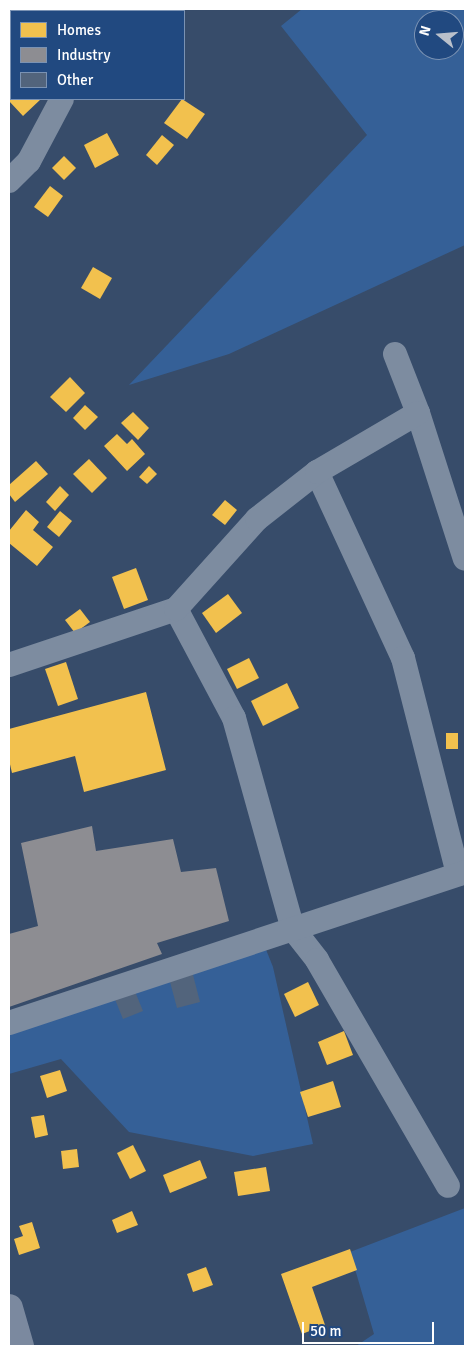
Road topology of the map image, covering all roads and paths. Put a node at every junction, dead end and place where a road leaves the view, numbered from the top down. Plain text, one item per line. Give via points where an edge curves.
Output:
1 (61, 100) edge
2 (9, 181) edge
3 (395, 354) dead end
4 (418, 413) junction
5 (317, 472) junction
6 (465, 559) edge
7 (176, 609) junction
8 (9, 665) edge
9 (462, 873) edge
10 (293, 929) junction
11 (9, 1023) edge
12 (448, 1186) dead end
13 (9, 1308) edge
14 (20, 1346) edge

1 - 2 street via 29,161
3 - 4 street
4 - 5 street
4 - 6 street
5 - 7 street via 258,519
5 - 9 street via 403,658
7 - 8 street
7 - 10 street via 234,718
9 - 10 street
10 - 11 street
10 - 12 street via 317,960
13 - 14 main road

